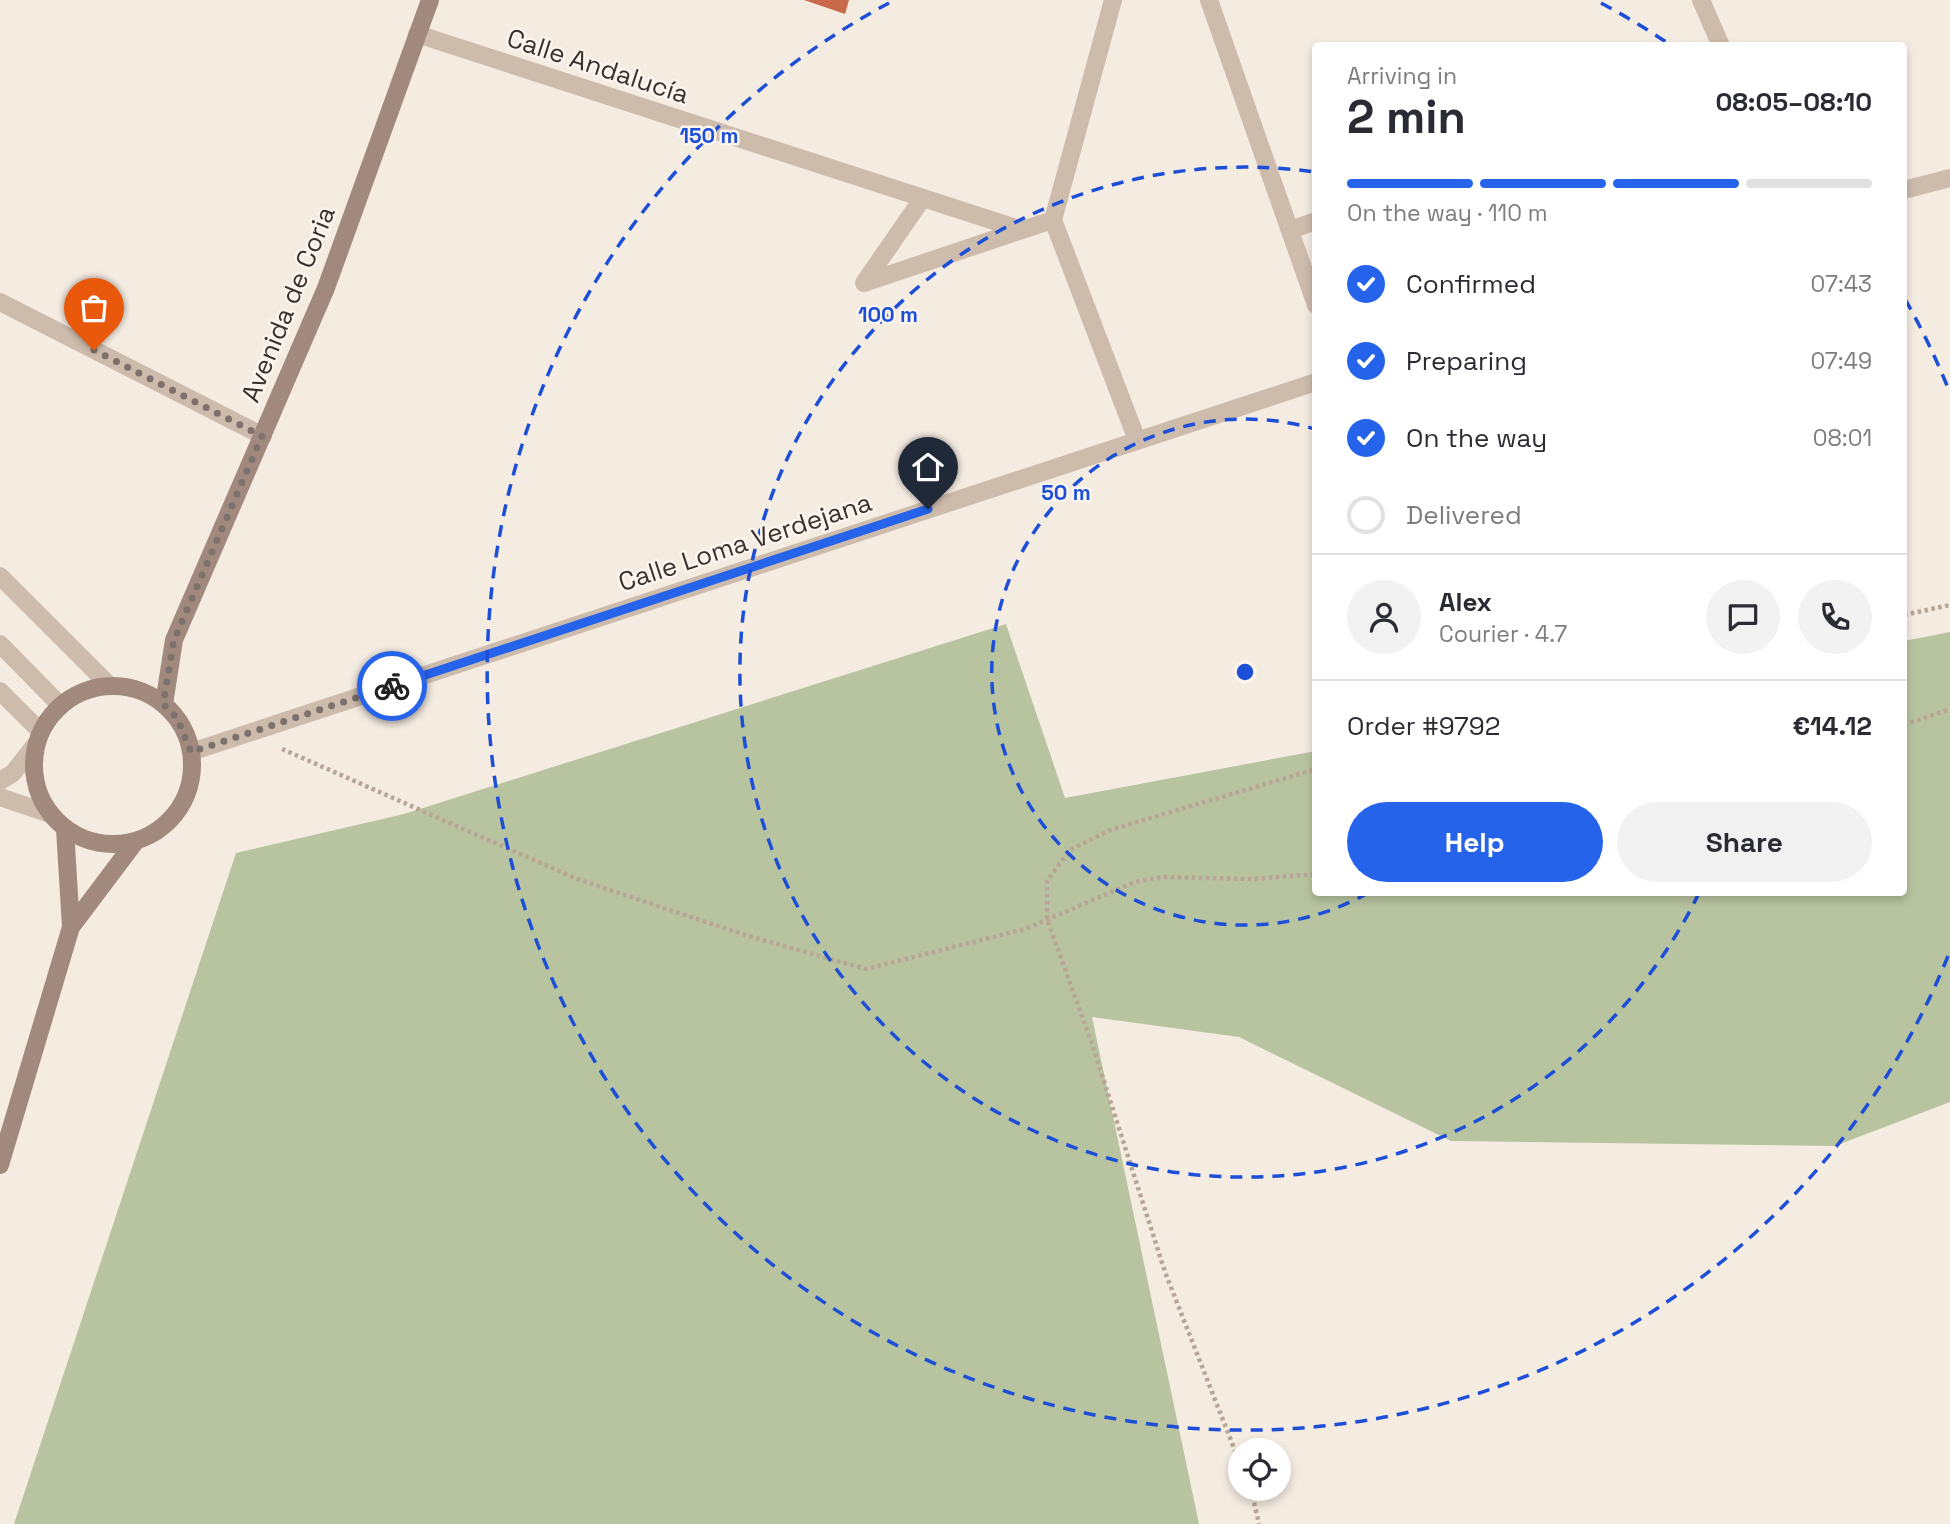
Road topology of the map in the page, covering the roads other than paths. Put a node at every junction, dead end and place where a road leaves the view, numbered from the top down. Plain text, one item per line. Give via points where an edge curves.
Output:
1 (430, 0) edge
2 (1113, 0) edge
3 (1209, 0) edge
4 (1702, 0) edge
5 (418, 34) junction
6 (1719, 42) edge
7 (1950, 178) edge
8 (1907, 189) edge
9 (922, 199) junction
10 (1052, 220) junction
11 (1312, 222) edge
12 (1022, 230) junction
13 (1290, 230) junction
14 (1312, 293) edge
15 (0, 302) edge
16 (1312, 383) edge
17 (262, 436) junction
18 (1137, 440) junction
19 (0, 576) edge
20 (0, 644) edge
21 (110, 686) junction
22 (0, 691) edge
23 (163, 704) junction
24 (60, 705) junction
25 (38, 738) junction
26 (191, 752) junction
27 (0, 781) edge
28 (0, 797) edge
29 (50, 814) junction
30 (65, 829) junction
31 (135, 842) junction
32 (71, 927) junction
33 (0, 1165) edge

1 - 5 main road, Avenida de Coria
2 - 10 street
3 - 13 street
4 - 6 street
5 - 9 street, Calle Andalucía
5 - 17 main road, Avenida de Coria via 326,288
7 - 8 street
9 - 12 street, Calle Andalucía
9 - 12 street via 864,283
10 - 12 street
10 - 18 street
11 - 13 street
13 - 14 street
15 - 17 street
16 - 18 street, Calle Loma Verdejana
17 - 23 main road, Avenida de Coria via 174,640
18 - 26 street, Calle Loma Verdejana
19 - 21 street
20 - 24 street
21 - 23 main road via 138,690
21 - 24 main road via 83,691
22 - 25 street
23 - 26 main road via 177,718
24 - 25 main road
25 - 27 street via 13,773
25 - 29 main road via 33,769 38,793
26 - 31 main road via 192,776 186,798 156,832
28 - 29 street
29 - 30 main road
30 - 31 main road via 110,845
30 - 32 main road
31 - 32 main road
32 - 33 main road

